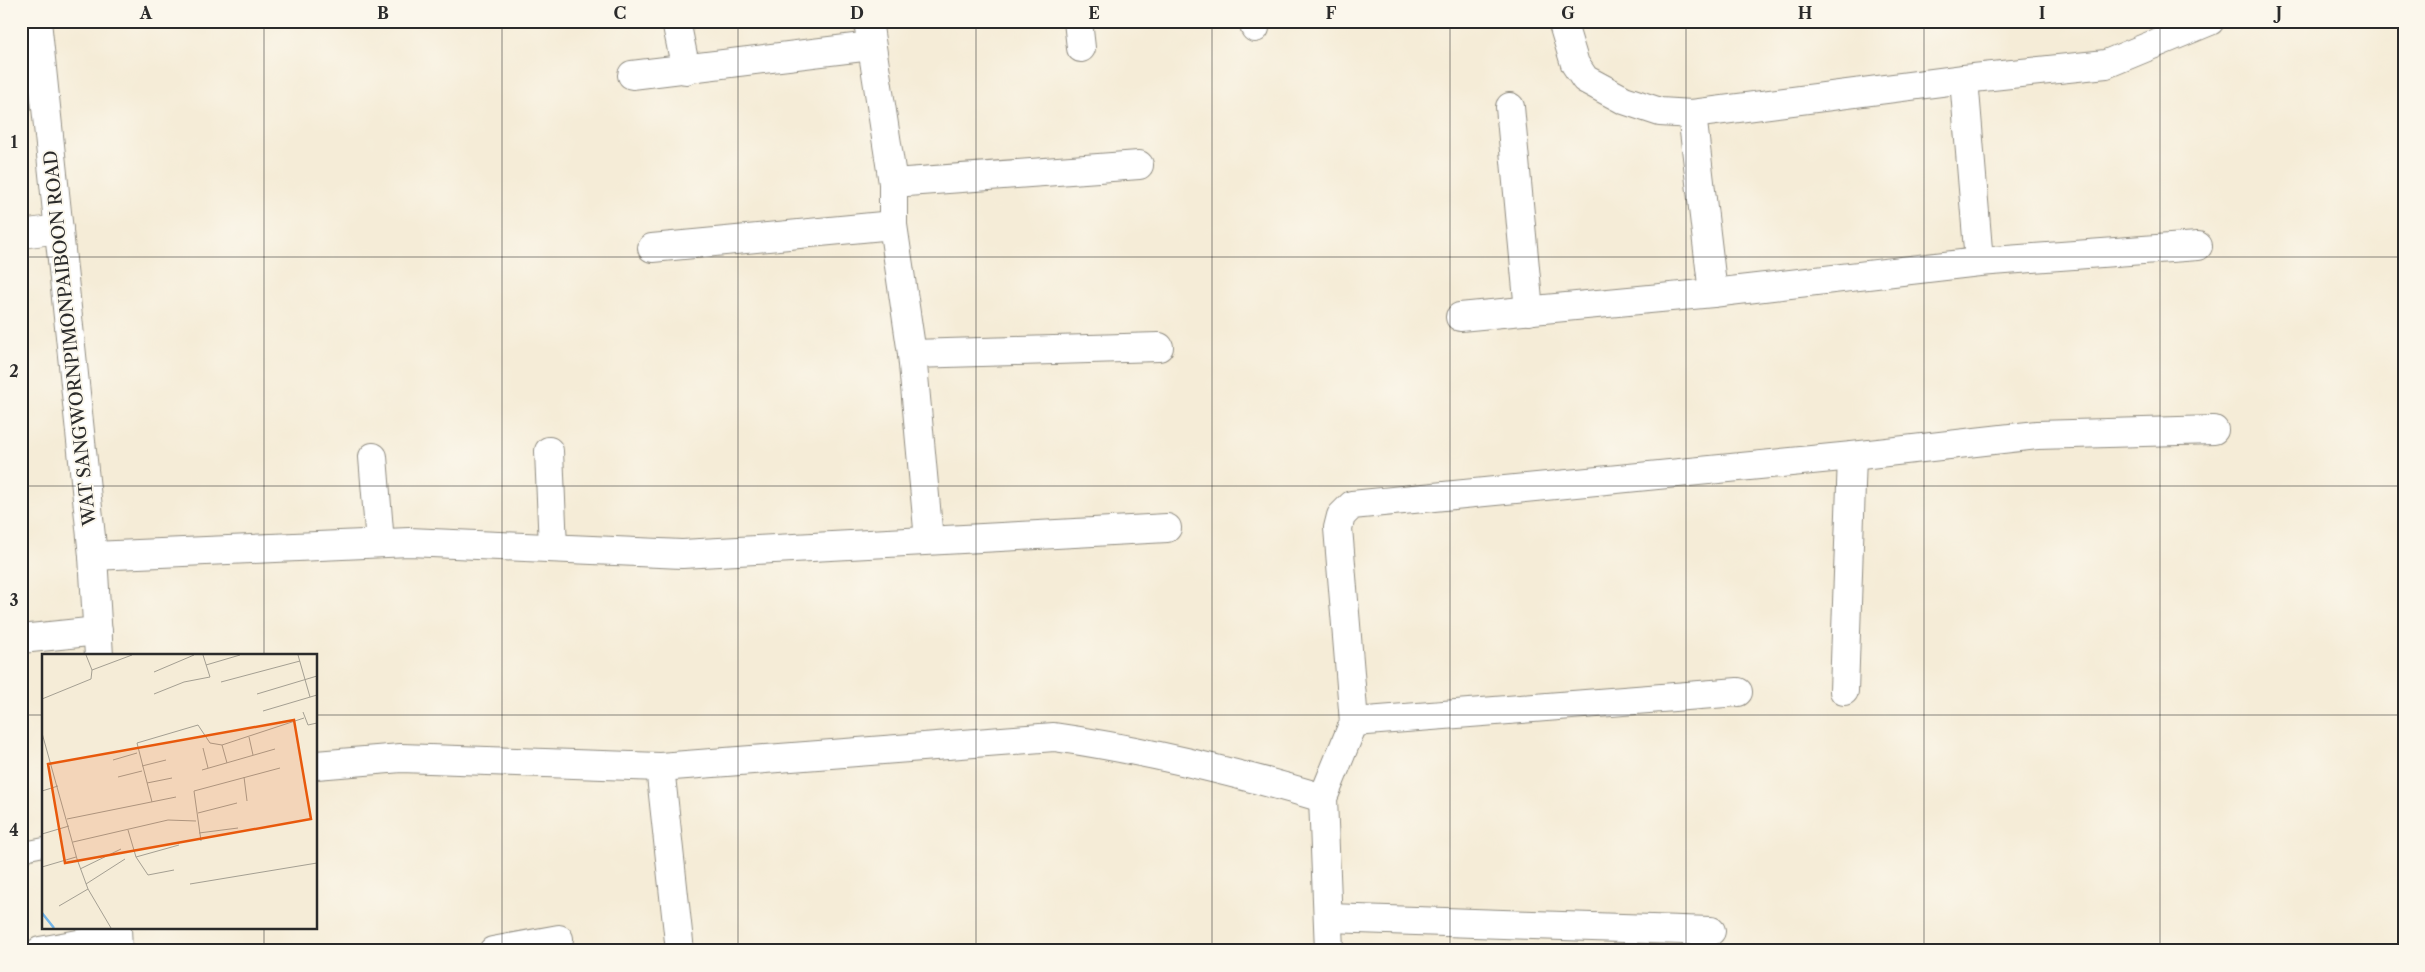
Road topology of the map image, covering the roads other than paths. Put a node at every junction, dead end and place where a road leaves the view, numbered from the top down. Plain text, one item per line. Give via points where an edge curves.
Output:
1 (37, 21) edge
2 (676, 21) edge
3 (1078, 21) edge
4 (1562, 21) edge
5 (2210, 21) edge
6 (869, 34) edge
7 (1081, 48) dead end
8 (686, 70) junction
9 (632, 75) dead end
10 (1964, 79) junction
11 (1510, 107) dead end
12 (1692, 114) junction
13 (1139, 164) dead end
14 (893, 183) junction
15 (893, 225) junction
16 (59, 229) junction
17 (21, 234) edge
18 (2198, 246) dead end
19 (652, 248) dead end
20 (1979, 262) junction
21 (1713, 293) junction
22 (1529, 310) junction
23 (1460, 317) dead end
24 (1159, 346) dead end
25 (912, 354) junction
26 (2214, 430) dead end
27 (549, 451) dead end
28 (1852, 456) junction
29 (373, 457) dead end
30 (1167, 528) dead end
31 (929, 540) junction
32 (380, 544) junction
33 (553, 548) junction
34 (94, 556) junction
35 (21, 639) edge
36 (99, 643) edge
37 (1844, 691) dead end
38 (1738, 692) dead end
39 (1354, 722) junction
40 (318, 765) edge
41 (660, 767) junction
42 (1323, 798) junction
43 (42, 847) edge
44 (21, 855) edge
45 (1329, 918) junction
46 (1711, 931) dead end
47 (559, 938) dead end
48 (117, 939) edge
49 (40, 951) edge
50 (494, 951) edge
51 (680, 951) edge
52 (1329, 951) edge

1 - 16 street, WAT SANGWORNPIMONPAIBOON ROAD
2 - 8 street
3 - 7 street
4 - 12 street via 1575,64 1585,79 1624,100 1660,112
5 - 10 street via 2106,64
6 - 8 street
6 - 14 street
8 - 9 street
10 - 12 street
10 - 20 street
11 - 22 street
12 - 21 street
13 - 14 street
14 - 15 street
15 - 19 street
15 - 25 street
16 - 17 street
16 - 34 street, WAT SANGWORNPIMONPAIBOON ROAD
18 - 20 street
20 - 21 street
21 - 22 street
22 - 23 street
24 - 25 street
25 - 31 street
26 - 28 street via 2037,435
27 - 33 street
28 - 37 street
28 - 39 street via 1352,505 1341,516 1338,528
29 - 32 street
30 - 31 street
31 - 33 street via 682,554
32 - 33 street via 409,542
32 - 34 street
34 - 36 street, WAT SANGWORNPIMONPAIBOON ROAD
35 - 36 street
38 - 39 street
39 - 42 street
40 - 41 street via 401,758
41 - 42 street via 1054,737 1114,746
41 - 51 street
42 - 45 street
43 - 44 lane
45 - 46 street
45 - 52 street
47 - 50 street
48 - 49 street

